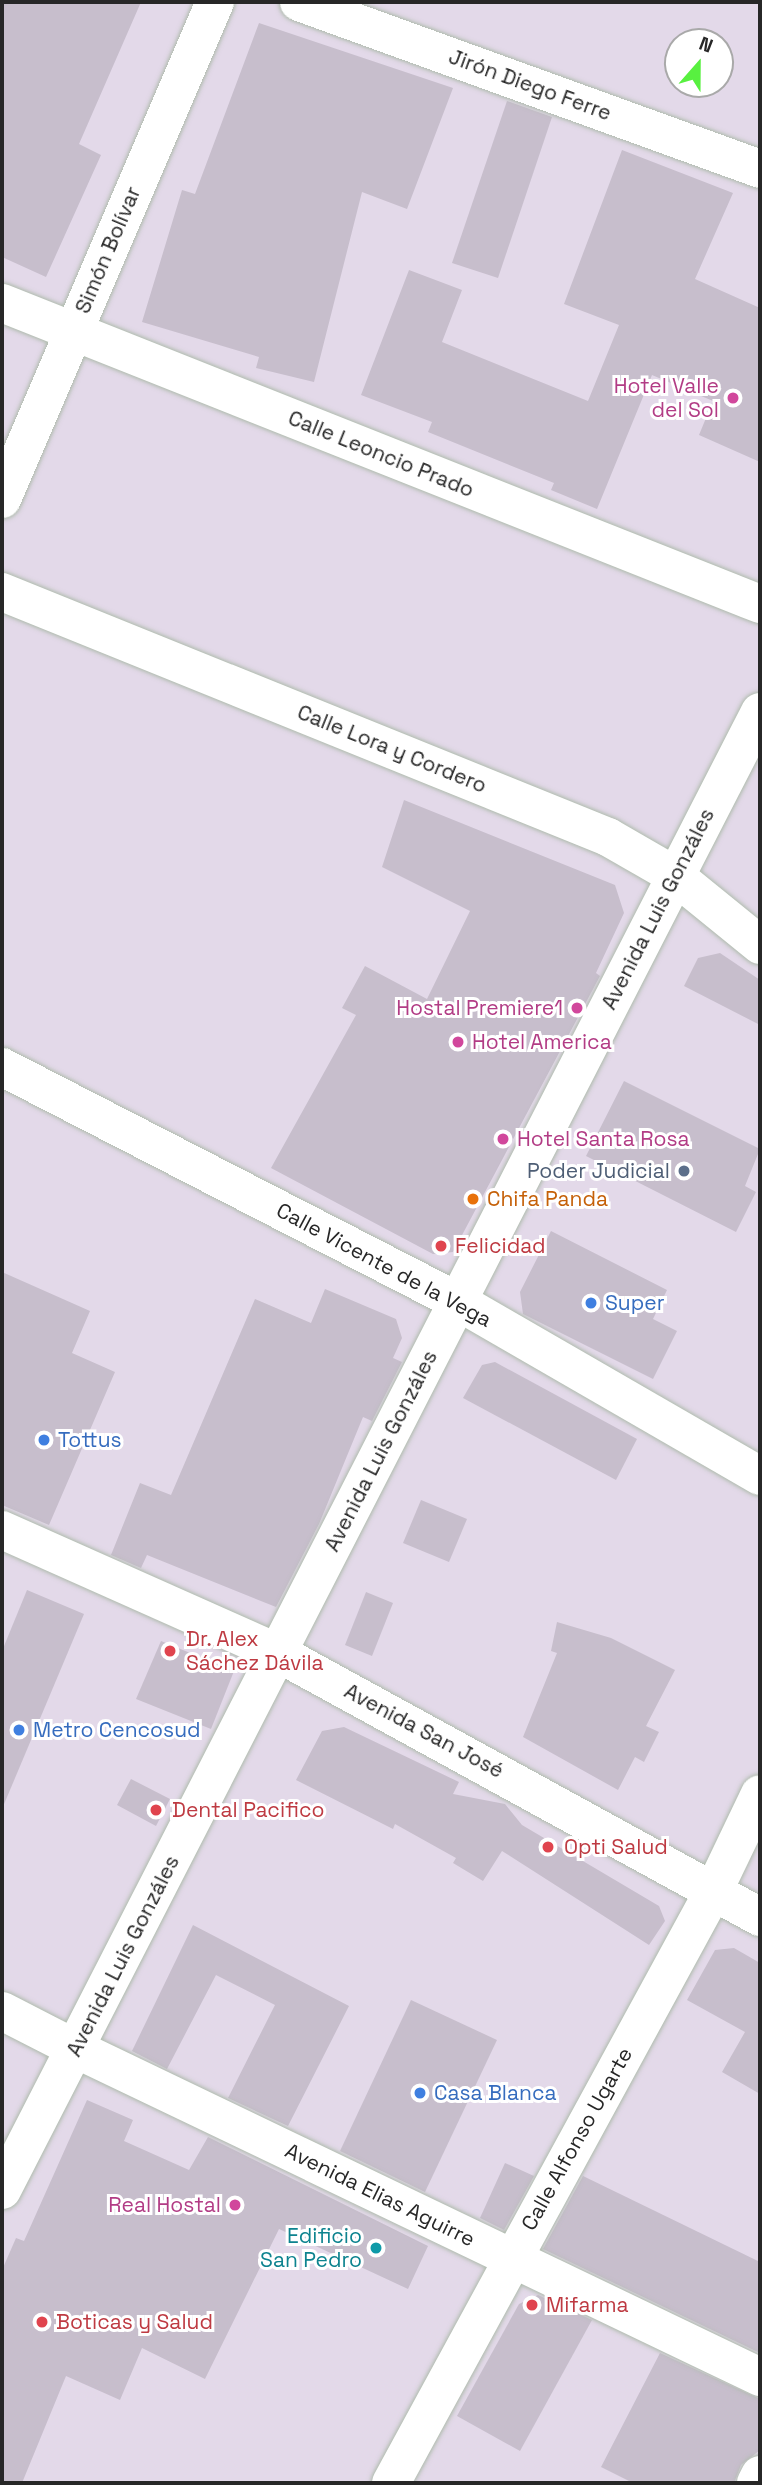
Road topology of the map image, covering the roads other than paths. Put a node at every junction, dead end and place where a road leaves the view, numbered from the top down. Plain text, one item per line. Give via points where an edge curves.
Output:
1 (215, 2) edge
2 (299, 2) edge
3 (760, 169) edge
4 (2, 303) edge
5 (72, 332) junction
6 (2, 499) edge
7 (2, 592) edge
8 (760, 604) edge
9 (760, 712) edge
10 (674, 875) junction
11 (760, 945) edge
12 (2, 1067) edge
13 (457, 1301) junction
14 (760, 1476) edge
15 (2, 1530) edge
16 (278, 1653) junction
17 (760, 1794) edge
18 (714, 1891) junction
19 (760, 1917) edge
20 (2, 2011) edge
21 (76, 2049) junction
22 (2, 2190) edge
23 (511, 2258) junction
24 (760, 2377) edge
25 (760, 2475) edge
26 (391, 2483) edge
27 (756, 2483) edge

1 - 5 street, Simón Bolívar
2 - 3 street, Jirón Diego Ferre
4 - 5 street, Calle Leoncio Prado
5 - 6 street, Simón Bolívar
5 - 8 street, Calle Leoncio Prado
7 - 10 street, Calle Lora y Cordero via 608,837
9 - 10 street, Avenida Luis Gonzáles
10 - 11 street, Calle Lora y Cordero
10 - 13 street, Avenida Luis Gonzáles
12 - 13 street, Calle Vicente de la Vega
13 - 14 street, Calle Vicente de la Vega
13 - 16 street, Avenida Luis Gonzáles
15 - 16 street, Avenida San José
16 - 18 street, Avenida San José
16 - 21 street, Avenida Luis Gonzáles
17 - 18 street, Calle Alfonso Ugarte
18 - 19 street, Avenida San José
18 - 23 street, Calle Alfonso Ugarte
20 - 21 street, Avenida Elias Aguirre
21 - 22 street, Avenida Luis Gonzáles
21 - 23 street, Avenida Elias Aguirre
23 - 24 street, Avenida Elias Aguirre
23 - 26 street, Calle Alfonso Ugarte
25 - 27 street

